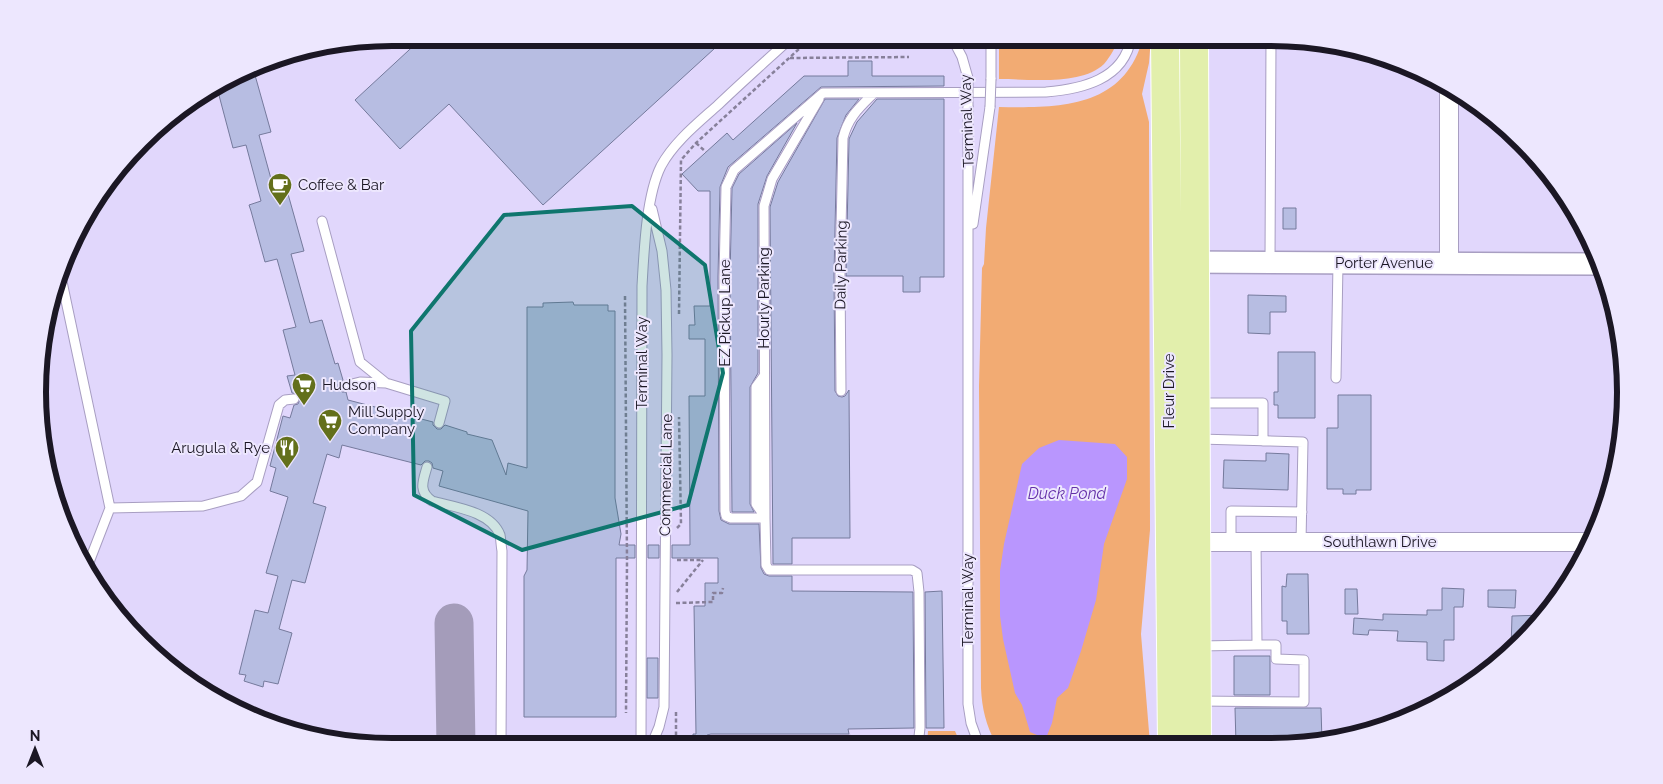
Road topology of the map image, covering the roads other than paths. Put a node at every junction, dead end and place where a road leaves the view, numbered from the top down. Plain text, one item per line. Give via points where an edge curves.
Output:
1 (782, 46) edge
2 (956, 46) edge
3 (991, 46) edge
4 (1128, 46) edge
5 (1165, 46) edge
6 (1194, 46) edge
7 (1270, 46) edge
8 (874, 92) junction
9 (822, 93) junction
10 (1449, 96) edge
11 (651, 204) junction
12 (322, 221) dead end
13 (969, 249) junction
14 (1168, 262) junction
15 (1195, 262) junction
16 (1270, 262) junction
17 (1338, 263) junction
18 (1449, 264) junction
19 (1592, 264) edge
20 (64, 285) edge
21 (1336, 378) dead end
22 (386, 383) junction
23 (344, 386) dead end
24 (841, 391) dead end
25 (294, 399) dead end
26 (1196, 403) junction
27 (439, 423) dead end
28 (1196, 440) junction
29 (1263, 441) junction
30 (427, 466) dead end
31 (110, 508) junction
32 (1302, 512) junction
33 (765, 518) junction
34 (1196, 541) junction
35 (1231, 541) junction
36 (1256, 541) junction
37 (1170, 542) junction
38 (1301, 542) junction
39 (1582, 542) edge
40 (90, 560) edge
41 (1257, 645) junction
42 (1197, 646) junction
43 (1197, 701) junction
44 (501, 738) edge
45 (642, 738) edge
46 (654, 738) edge
47 (919, 738) edge
48 (977, 738) edge
49 (1172, 738) edge
50 (1197, 738) edge

1 - 11 lane, Terminal Way via 705,116 668,155 654,187
2 - 13 lane, Terminal Way, bridge via 968,78
3 - 13 lane, bridge via 990,108
4 - 8 lane via 1114,70 1098,81 1077,88 1046,92
5 - 14 main road, Fleur Drive
6 - 15 main road, Fleur Drive
7 - 16 lane
8 - 9 lane
8 - 24 lane, Daily Parking via 846,124 843,138
9 - 33 lane, Hourly Parking via 772,179 764,206
9 - 33 lane, EZ Pickup Lane via 734,170 726,187 725,510 726,516 732,518
10 - 18 street
11 - 45 lane, Terminal Way via 642,286
11 - 46 lane, Commercial Lane via 664,268 667,355 664,707
12 - 22 lane via 360,362
13 - 48 lane, Terminal Way via 968,704
14 - 15 street, Porter Avenue
14 - 37 main road, Fleur Drive
15 - 16 street, Porter Avenue
15 - 26 main road, Fleur Drive
16 - 17 street, Porter Avenue
17 - 18 street, Porter Avenue
17 - 21 lane
18 - 19 street, Porter Avenue
20 - 31 lane
22 - 23 lane via 360,382
22 - 27 lane via 445,401
25 - 31 lane via 278,405 256,482 241,496 203,506
26 - 28 main road, Fleur Drive
26 - 29 lane via 1263,403
28 - 29 lane
28 - 34 main road, Fleur Drive
29 - 32 lane via 1303,442
30 - 44 lane via 423,483 426,496 483,517 500,536
31 - 40 lane
32 - 35 lane via 1231,510
32 - 38 lane
33 - 47 lane via 766,565 769,570 912,570 917,573
34 - 35 street, Southlawn Drive
34 - 37 street, Southlawn Drive
34 - 42 main road, Fleur Drive
35 - 36 street, Southlawn Drive
36 - 38 street, Southlawn Drive
36 - 41 lane
37 - 49 main road, Fleur Drive
38 - 39 street, Southlawn Drive
41 - 42 lane
41 - 43 lane via 1276,646 1276,659 1304,660 1304,702
42 - 43 main road, Fleur Drive
43 - 50 main road, Fleur Drive

